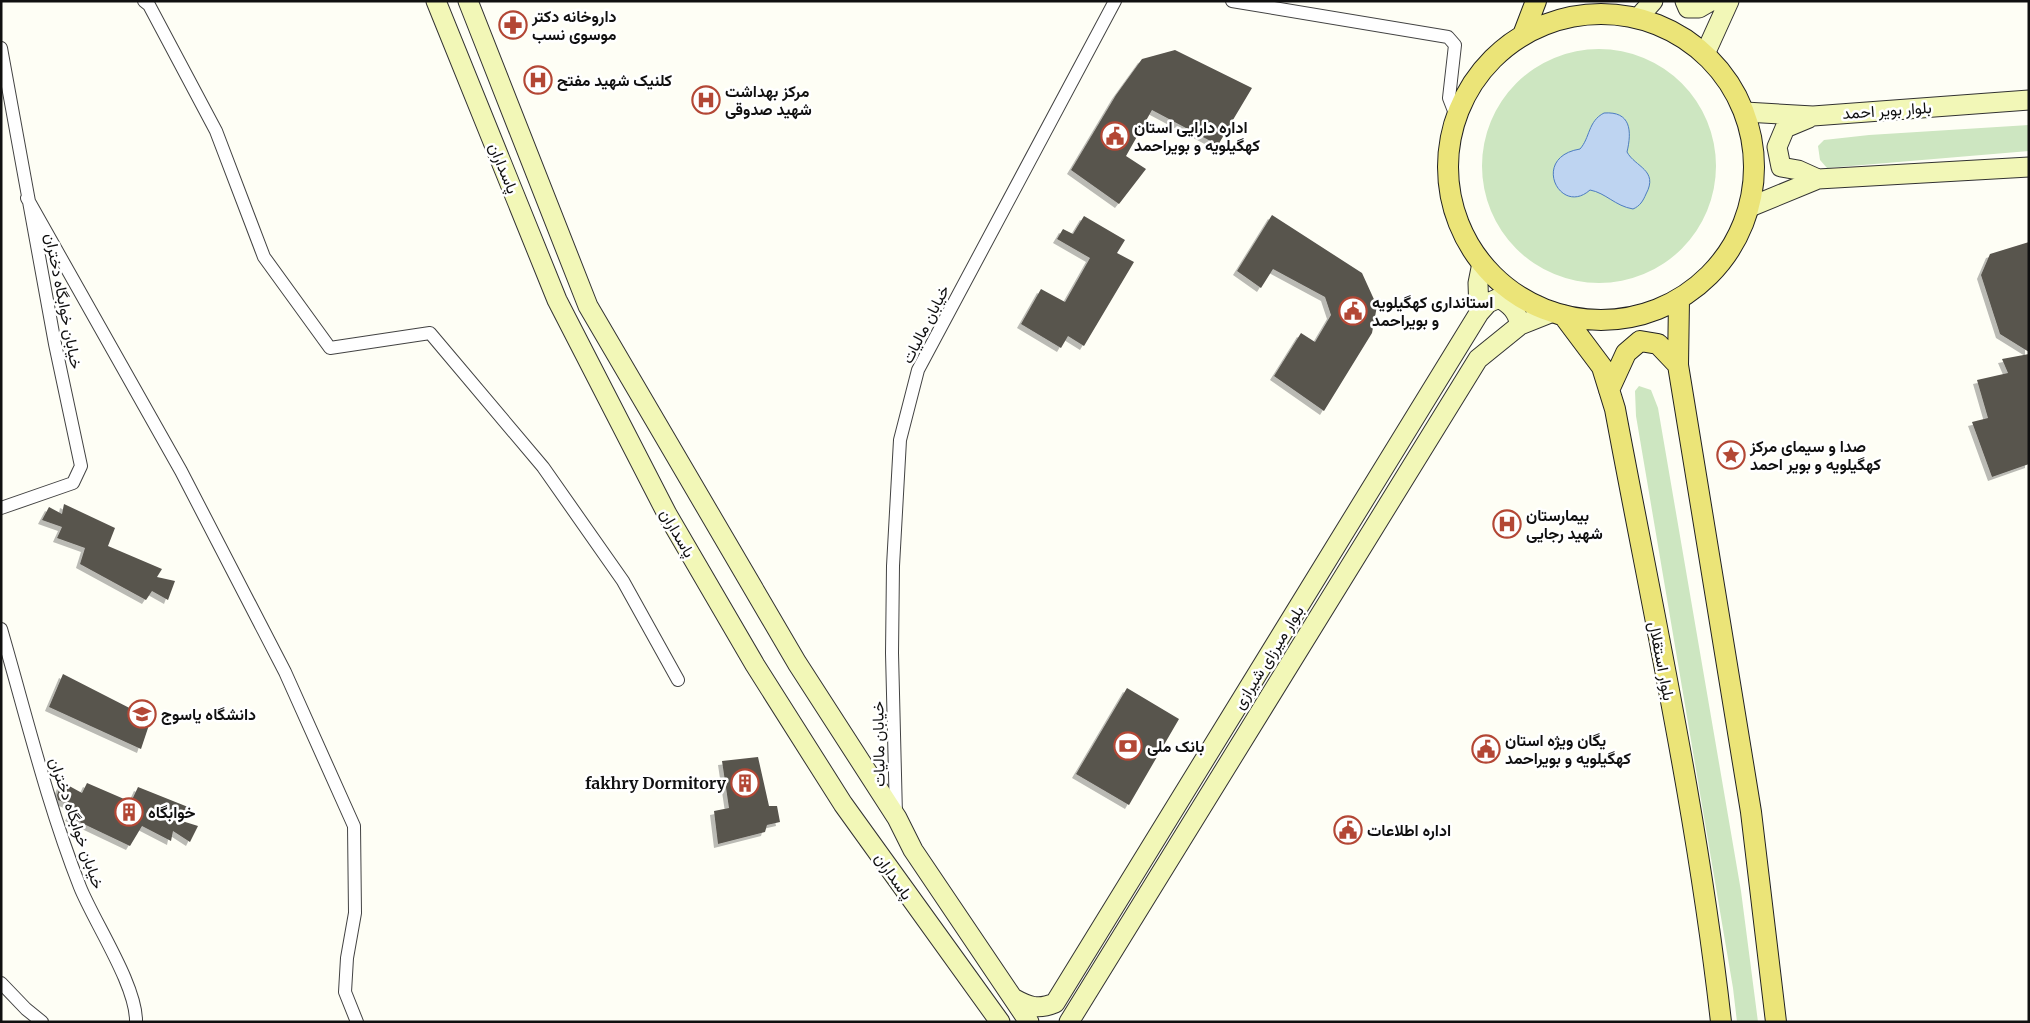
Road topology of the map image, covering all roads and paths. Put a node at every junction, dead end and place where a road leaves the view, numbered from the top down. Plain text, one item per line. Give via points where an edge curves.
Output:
1 (144, 1) edge
2 (436, 1) edge
3 (468, 1) edge
4 (1115, 1) edge
5 (1232, 1) edge
6 (1536, 1) edge
7 (1653, 1) edge
8 (1685, 1) edge
9 (1711, 1) edge
10 (1729, 1) edge
11 (1634, 10) edge
12 (1523, 35) junction
13 (1, 48) edge
14 (1706, 54) junction
15 (2029, 100) edge
16 (1745, 112) junction
17 (1456, 116) junction
18 (1813, 116) junction
19 (2029, 166) edge
20 (1818, 179) junction
21 (28, 198) junction
22 (1750, 207) junction
23 (1482, 263) junction
24 (1679, 300) junction
25 (1479, 313) junction
26 (1558, 314) junction
27 (1520, 325) junction
28 (1678, 365) junction
29 (1609, 390) junction
30 (1, 508) edge
31 (1, 629) edge
32 (678, 680) dead end
33 (896, 818) junction
34 (913, 850) junction
35 (884, 860) junction
36 (948, 899) junction
37 (923, 917) junction
38 (1, 983) edge
39 (1010, 996) junction
40 (42, 1022) edge
41 (136, 1022) edge
42 (357, 1022) edge
43 (1000, 1022) edge
44 (1029, 1022) edge
45 (1069, 1022) edge
46 (1721, 1022) edge
47 (1776, 1022) edge

1 - 32 street via 216,131 264,257 330,348 430,333 544,467 623,581
2 - 35 main road, پاسداران via 557,300 662,506 781,706 843,804
3 - 33 main road, پاسداران via 588,306 797,663
4 - 33 street, خیابان مالیات via 918,370 900,440 893,566
5 - 17 street via 1448,37 1455,45 1449,98
6 - 12 main road
7 - 11 main road
8 - 9 main road via 1688,8 1699,8
10 - 14 main road
11 - 12 main road via 1578,15 1550,22
11 - 14 main road via 1685,38
12 - 17 main road via 1501,50 1482,70
13 - 21 street, خیابان خوابگاه دختران
14 - 16 main road via 1726,78
15 - 18 main road, بلوار بویر احمد
16 - 18 main road, بلوار بویر احمد
16 - 22 main road via 1755,159
17 - 23 main road via 1449,150 1450,192 1456,218
18 - 20 main road via 1785,128 1777,147 1781,167
19 - 20 main road
20 - 22 main road
21 - 30 street, خیابان خوابگاه دختران via 81,466 73,483
21 - 42 street via 190,488 285,672 354,826 355,913 345,992
22 - 24 main road via 1740,235 1724,260
23 - 25 main road via 1478,283
23 - 26 main road via 1521,298
24 - 26 main road via 1652,312 1622,319 1592,320
24 - 28 main road
25 - 27 main road via 1498,298 1518,314
25 - 39 main road, بلوار میرزای شیرازی via 1055,1003 1041,1008 1029,1007
26 - 27 main road, بلوار میرزای شیرازی
26 - 29 main road, بلوار استقلال via 1602,366
27 - 45 main road, بلوار میرزای شیرازی via 1478,359
28 - 29 main road via 1658,344 1640,341 1626,353
28 - 47 main road via 1751,812
29 - 46 main road, بلوار استقلال via 1691,814 1710,926
31 - 41 street, خیابان خوابگاه دختران via 44,781 80,887 126,984 136,1010
33 - 34 main road, پاسداران
34 - 35 main road via 913,861 907,867 898,868
34 - 36 main road, پاسداران
35 - 37 main road, پاسداران
36 - 37 main road via 936,892 928,894 922,902
36 - 39 main road, پاسداران
37 - 43 main road, پاسداران
38 - 40 street
39 - 44 main road, پاسداران

